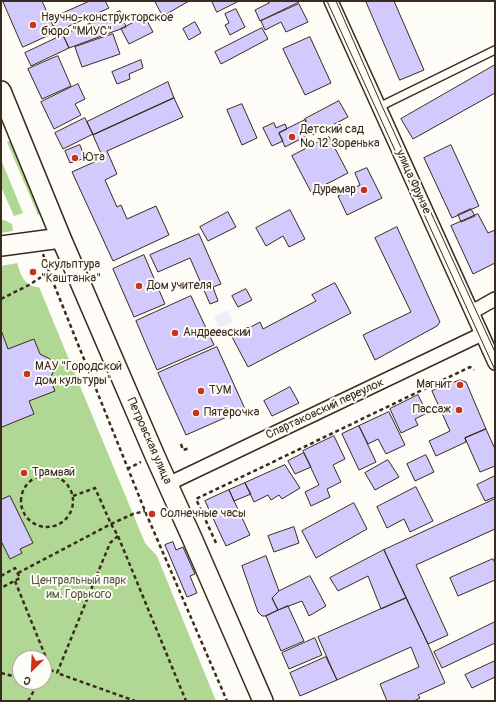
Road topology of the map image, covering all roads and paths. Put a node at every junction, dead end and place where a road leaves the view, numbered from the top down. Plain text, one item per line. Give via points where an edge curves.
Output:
1 (331, 1) edge
2 (495, 50) edge
3 (1, 91) edge
4 (379, 108) junction
5 (61, 238) junction
6 (1, 246) edge
7 (43, 253) dead end
8 (49, 272) junction
9 (1, 299) edge
10 (495, 299) edge
11 (472, 312) junction
12 (482, 334) junction
13 (495, 362) edge
14 (474, 370) dead end
15 (181, 444) dead end
16 (190, 448) dead end
17 (141, 462) dead end
18 (127, 469) junction
19 (168, 484) junction
20 (73, 496) junction
21 (144, 511) junction
22 (111, 524) junction
23 (118, 536) junction
24 (216, 543) dead end
25 (18, 574) junction
26 (1, 576) edge
27 (15, 581) junction
28 (1, 588) edge
29 (43, 650) edge
30 (52, 670) edge
31 (1, 672) edge
32 (58, 673) junction
33 (12, 675) edge
34 (34, 690) edge
35 (28, 701) edge
36 (135, 701) edge
37 (186, 701) edge
38 (227, 701) edge
39 (263, 701) edge

1 - 4 street, улица Фрунзе
2 - 4 lane
3 - 5 main road, Петровская улица
4 - 11 street, улица Фрунзе
5 - 6 main road
5 - 19 main road, Петровская улица
7 - 8 path
8 - 9 path
8 - 18 path
10 - 11 street
11 - 12 street, улица Фрунзе
12 - 13 street, улица Фрунзе
12 - 19 street, Спартаковский переулок
14 - 24 path via 470,367 196,499
15 - 16 path via 183,450
17 - 18 path
18 - 21 path
19 - 39 main road, Петровская улица
20 - 20 path via 64,481 56,476 39,476 32,480 22,493 22,509 29,520 40,526 57,525 70,513
20 - 22 path via 95,488
21 - 22 path
21 - 38 path
22 - 23 path
22 - 25 path
23 - 32 path via 110,543
23 - 37 path
25 - 26 path via 15,568
25 - 27 path via 20,578
27 - 28 path
27 - 29 path
30 - 32 path
31 - 33 path
32 - 36 path
34 - 35 path

